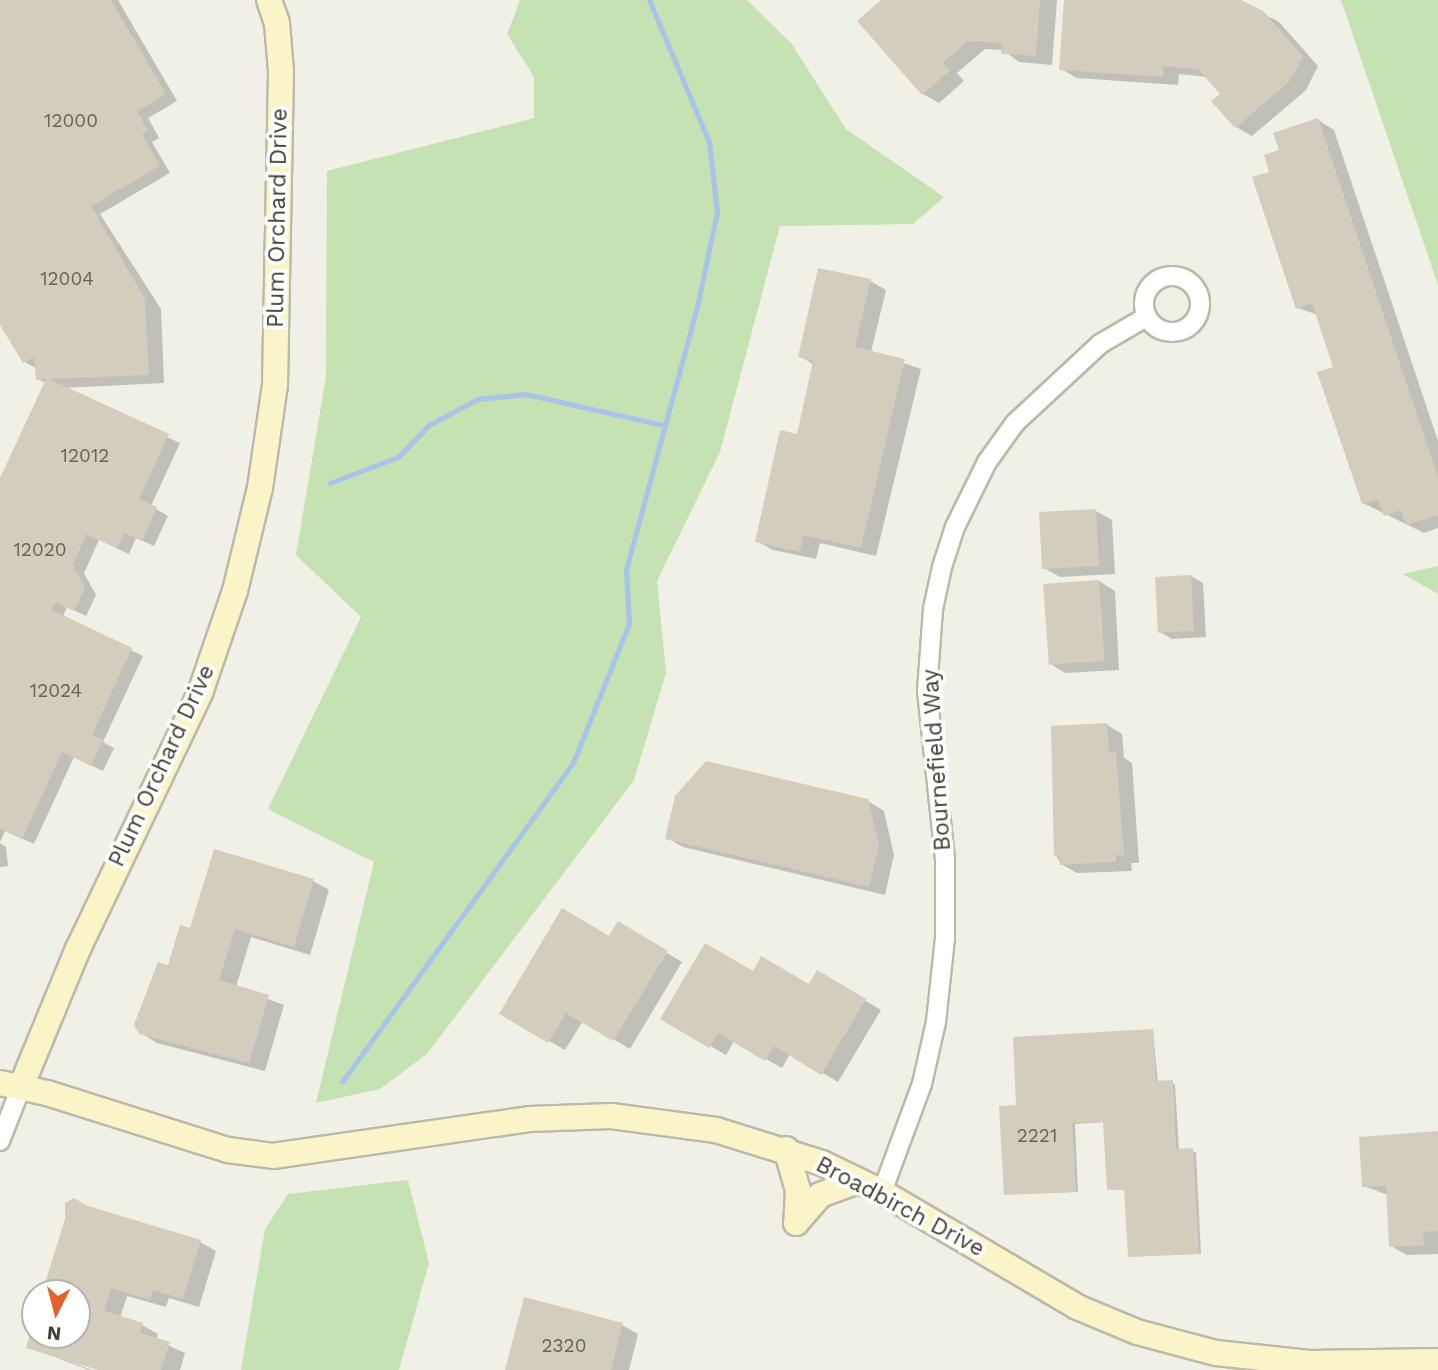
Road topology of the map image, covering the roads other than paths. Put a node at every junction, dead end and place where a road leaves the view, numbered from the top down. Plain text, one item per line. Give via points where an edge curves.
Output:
1 (269, 0) edge
2 (1146, 317) dead end
3 (9, 1092) edge
4 (0, 1141) edge
5 (786, 1149) junction
6 (858, 1181) junction
7 (882, 1192) junction
8 (1438, 1361) edge

1 - 3 street, Plum Orchard Drive via 277,23 281,84 275,386 260,488 235,591 200,693
2 - 7 street, Bournefield Way via 1100,344 1015,423 987,462 955,527 942,567 933,609 927,691 946,859 945,939 936,1022 922,1084
3 - 4 street, Plum Orchard Drive
3 - 5 street, Broadbirch Drive via 101,1112 228,1150 273,1156 530,1119 600,1116 716,1130
5 - 6 street, Broadbirch Drive
5 - 6 street via 798,1191 796,1223 820,1195
6 - 7 street, Broadbirch Drive
7 - 8 street, Broadbirch Drive via 1077,1307 1137,1332 1216,1353 1309,1363

